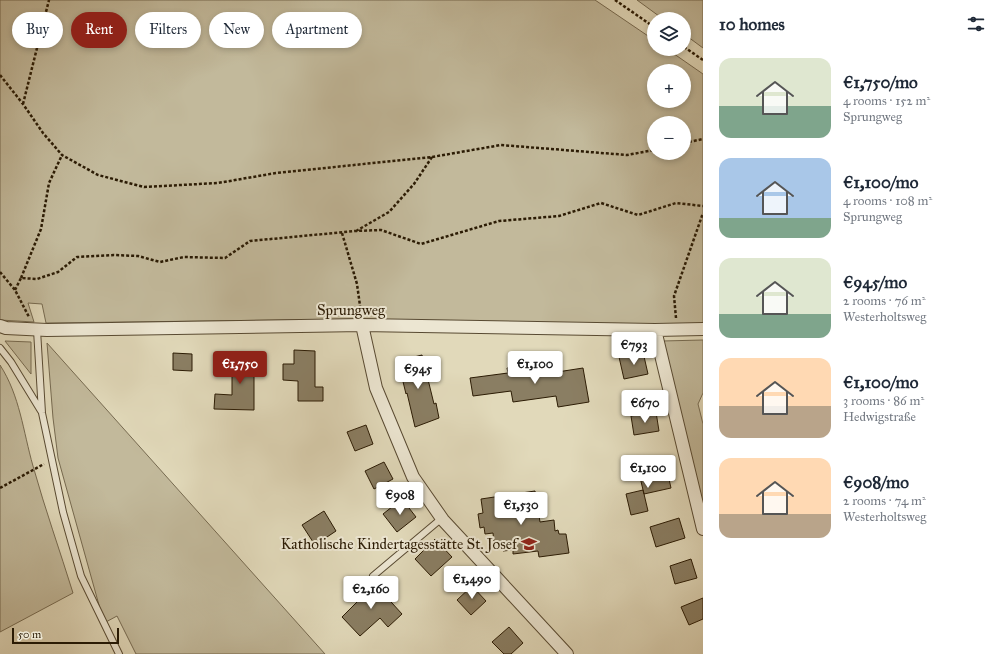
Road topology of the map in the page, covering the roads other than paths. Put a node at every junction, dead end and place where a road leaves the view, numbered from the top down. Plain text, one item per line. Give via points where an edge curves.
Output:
1 (362, 325) junction
2 (0, 326) edge
3 (703, 329) edge
4 (34, 330) junction
5 (655, 330) junction
6 (0, 348) edge
7 (42, 413) junction
8 (442, 518) junction
9 (703, 529) edge
10 (373, 576) dead end
11 (119, 654) edge
12 (567, 654) edge

1 - 4 street, Sprungweg
1 - 5 street, Sprungweg
1 - 8 street via 376,388 413,477
2 - 4 street, Sprungweg
3 - 5 street, Sprungweg
4 - 7 lane
5 - 9 street
6 - 7 lane via 12,362
7 - 11 lane via 63,512 81,576
8 - 10 lane
8 - 12 street

